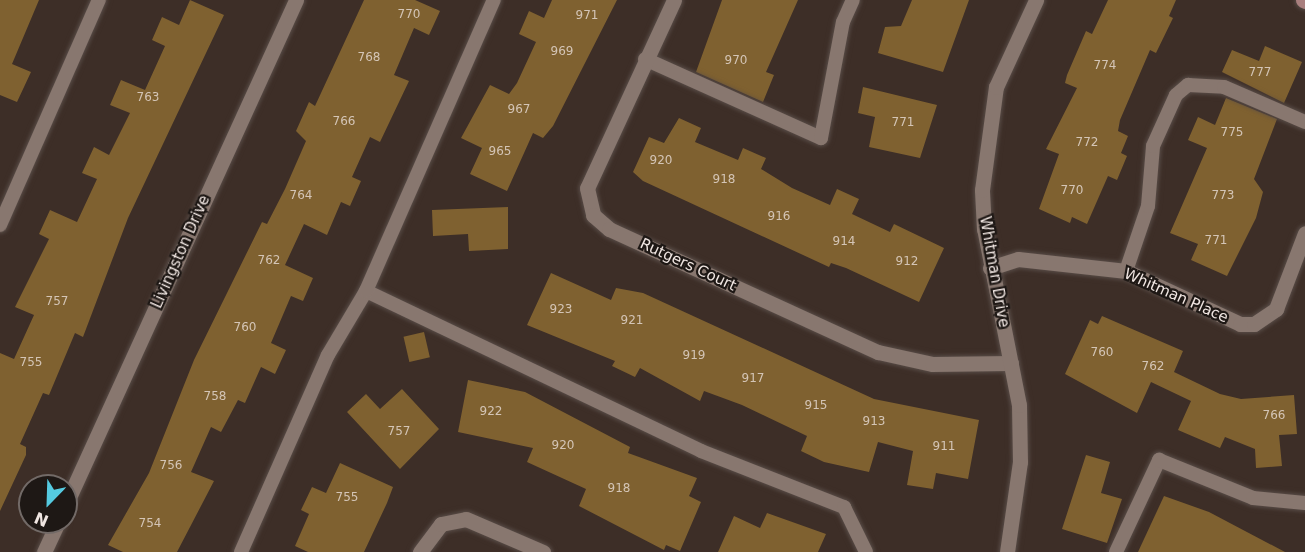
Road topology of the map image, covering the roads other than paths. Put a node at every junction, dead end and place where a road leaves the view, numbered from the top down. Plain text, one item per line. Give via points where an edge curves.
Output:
1 (99, 0) edge
2 (296, 0) edge
3 (494, 0) edge
4 (674, 0) edge
5 (853, 0) edge
6 (1036, 0) edge
7 (645, 58) junction
8 (1305, 122) edge
9 (0, 225) edge
10 (1305, 234) edge
11 (990, 268) junction
12 (1126, 271) junction
13 (366, 291) junction
14 (1011, 363) junction
15 (78, 478) edge
16 (1305, 503) edge
17 (52, 534) edge
18 (44, 552) edge
19 (241, 552) edge
20 (420, 552) edge
21 (543, 552) edge
22 (866, 552) edge
23 (1007, 552) edge
24 (1116, 552) edge

1 - 9 lane
2 - 15 street, Livingston Drive
3 - 13 lane
4 - 7 street, Rutgers Court
5 - 7 lane via 843,22 821,138
6 - 11 street, Whitman Drive via 996,87 988,129 982,189
7 - 14 street, Rutgers Court via 587,188 593,215 609,229 878,352 932,364
8 - 12 lane via 1224,87 1188,85 1176,95 1153,146 1148,206
10 - 12 street, Whitman Place via 1276,309 1254,324 1240,324
11 - 12 street, Whitman Place via 1018,259
11 - 14 street, Whitman Drive
13 - 19 lane via 328,355
13 - 22 lane via 700,451 844,507
14 - 23 street, Whitman Drive via 1020,462
16 - 24 lane via 1253,498 1159,460
17 - 18 street
20 - 21 street via 432,532 448,522 478,523

